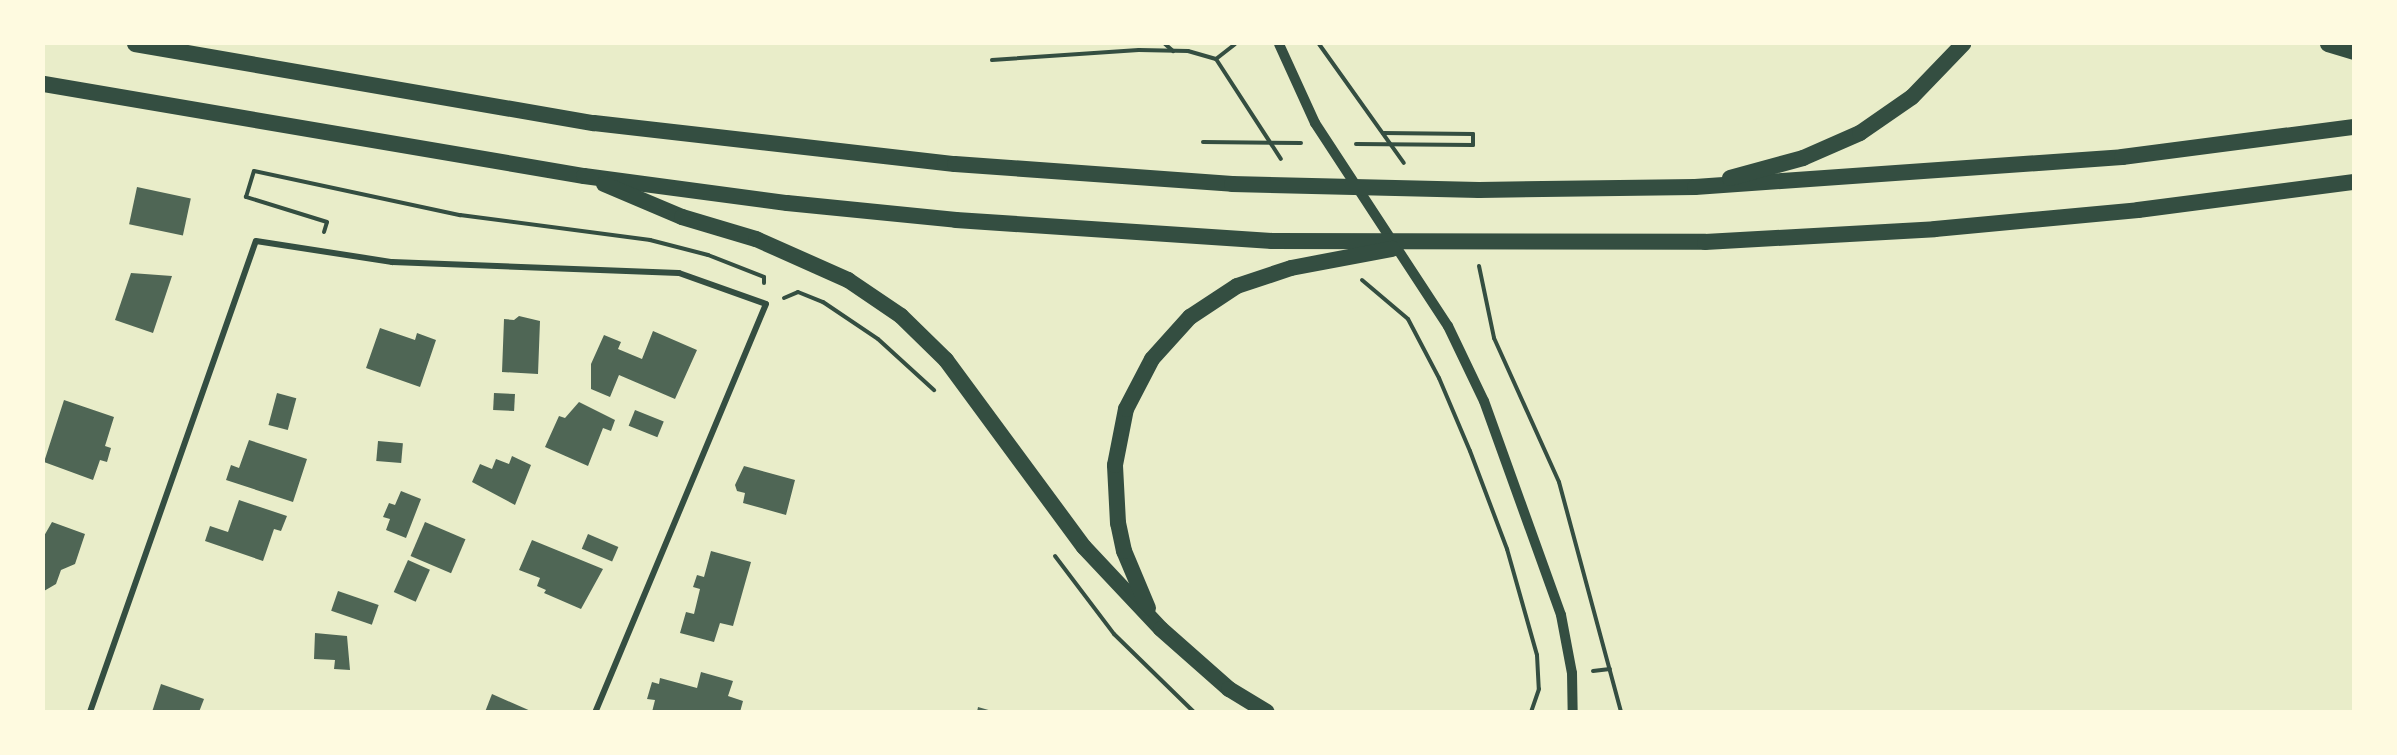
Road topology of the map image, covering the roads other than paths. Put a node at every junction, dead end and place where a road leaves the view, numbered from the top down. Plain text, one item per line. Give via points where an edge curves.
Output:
1 (135, 44) edge
2 (1279, 44) edge
3 (1963, 44) edge
4 (2328, 44) edge
5 (2354, 52) edge
6 (44, 84) edge
7 (2354, 127) edge
8 (584, 176) junction
9 (2354, 182) edge
10 (1695, 187) junction
11 (1430, 242) junction
12 (1161, 629) junction
13 (90, 711) edge
14 (595, 711) edge
15 (1267, 711) edge
16 (1574, 711) edge

1 - 10 highway via 594,123 955,164 1232,184 1479,190
2 - 16 street via 1315,123 1448,326 1484,401 1561,615 1572,673
3 - 10 highway via 1912,97 1860,133 1803,158
4 - 5 highway
6 - 8 highway
7 - 10 highway via 2122,157
8 - 11 highway via 956,220 1272,241
8 - 12 highway via 682,217 756,239 848,280 901,316 946,360 1084,547
9 - 11 highway via 2138,210 1935,229 1705,242
11 - 12 highway via 1291,268 1238,286 1190,317 1152,359 1126,409 1115,465 1118,523 1134,578
12 - 15 highway via 1229,689
13 - 14 street via 256,242 392,262 679,273 766,304

